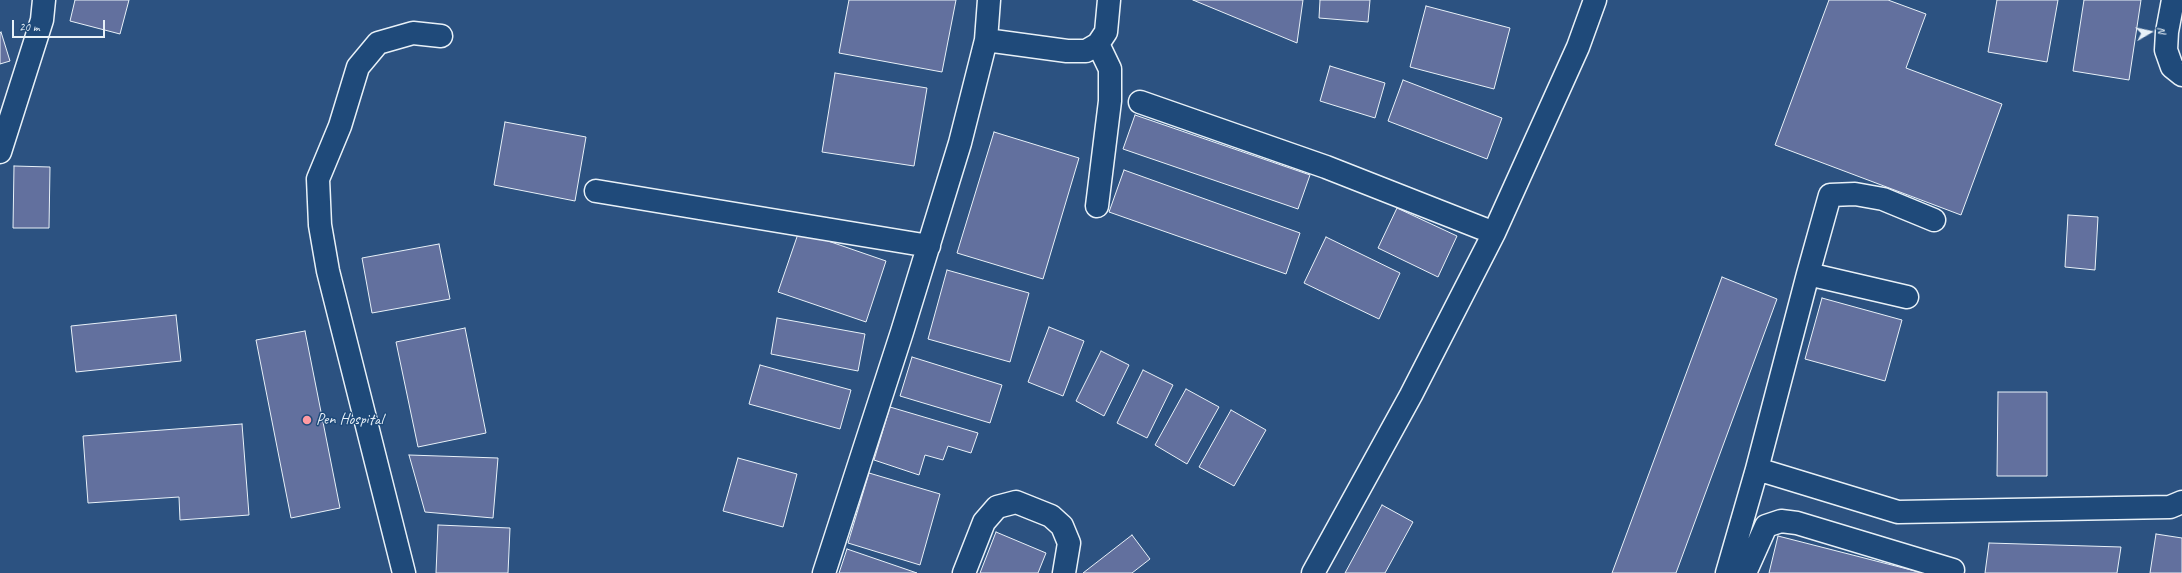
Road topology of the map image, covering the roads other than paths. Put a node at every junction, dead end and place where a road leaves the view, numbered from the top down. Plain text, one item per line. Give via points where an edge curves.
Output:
1 (44, 0) edge
2 (989, 0) edge
3 (1109, 0) edge
4 (1595, 0) edge
5 (2173, 0) edge
6 (441, 36) dead end
7 (986, 40) junction
8 (1098, 44) junction
9 (2182, 75) edge
10 (1140, 102) dead end
11 (0, 152) edge
12 (596, 191) dead end
13 (1097, 206) dead end
14 (1934, 220) dead end
15 (1494, 233) junction
16 (929, 246) junction
17 (1808, 274) junction
18 (1907, 297) dead end
19 (1757, 468) junction
20 (2182, 502) edge
21 (1953, 570) dead end
22 (404, 573) edge
23 (824, 573) edge
24 (964, 573) edge
25 (1064, 573) edge
26 (1313, 573) edge
27 (1727, 573) edge
28 (1745, 573) edge

1 - 11 street via 42,20
2 - 7 street
3 - 8 street via 1106,32
4 - 15 street via 1578,46
5 - 9 street via 2166,50 2172,68
6 - 22 street via 413,33 378,43 358,67 340,126 318,179 320,225 328,271
7 - 8 street via 1066,51 1086,50
7 - 16 street via 960,143
8 - 13 street via 1110,69 1110,101
10 - 15 street via 1326,167
12 - 16 street
14 - 17 street via 1883,199 1855,194 1830,196
15 - 26 street via 1411,395
16 - 23 street
17 - 18 street
17 - 19 street
19 - 20 street via 1898,512 2170,507
19 - 27 street
21 - 28 street via 1797,523 1781,521 1766,526
24 - 25 street via 984,522 997,508 1016,502 1051,516 1062,526 1069,543

